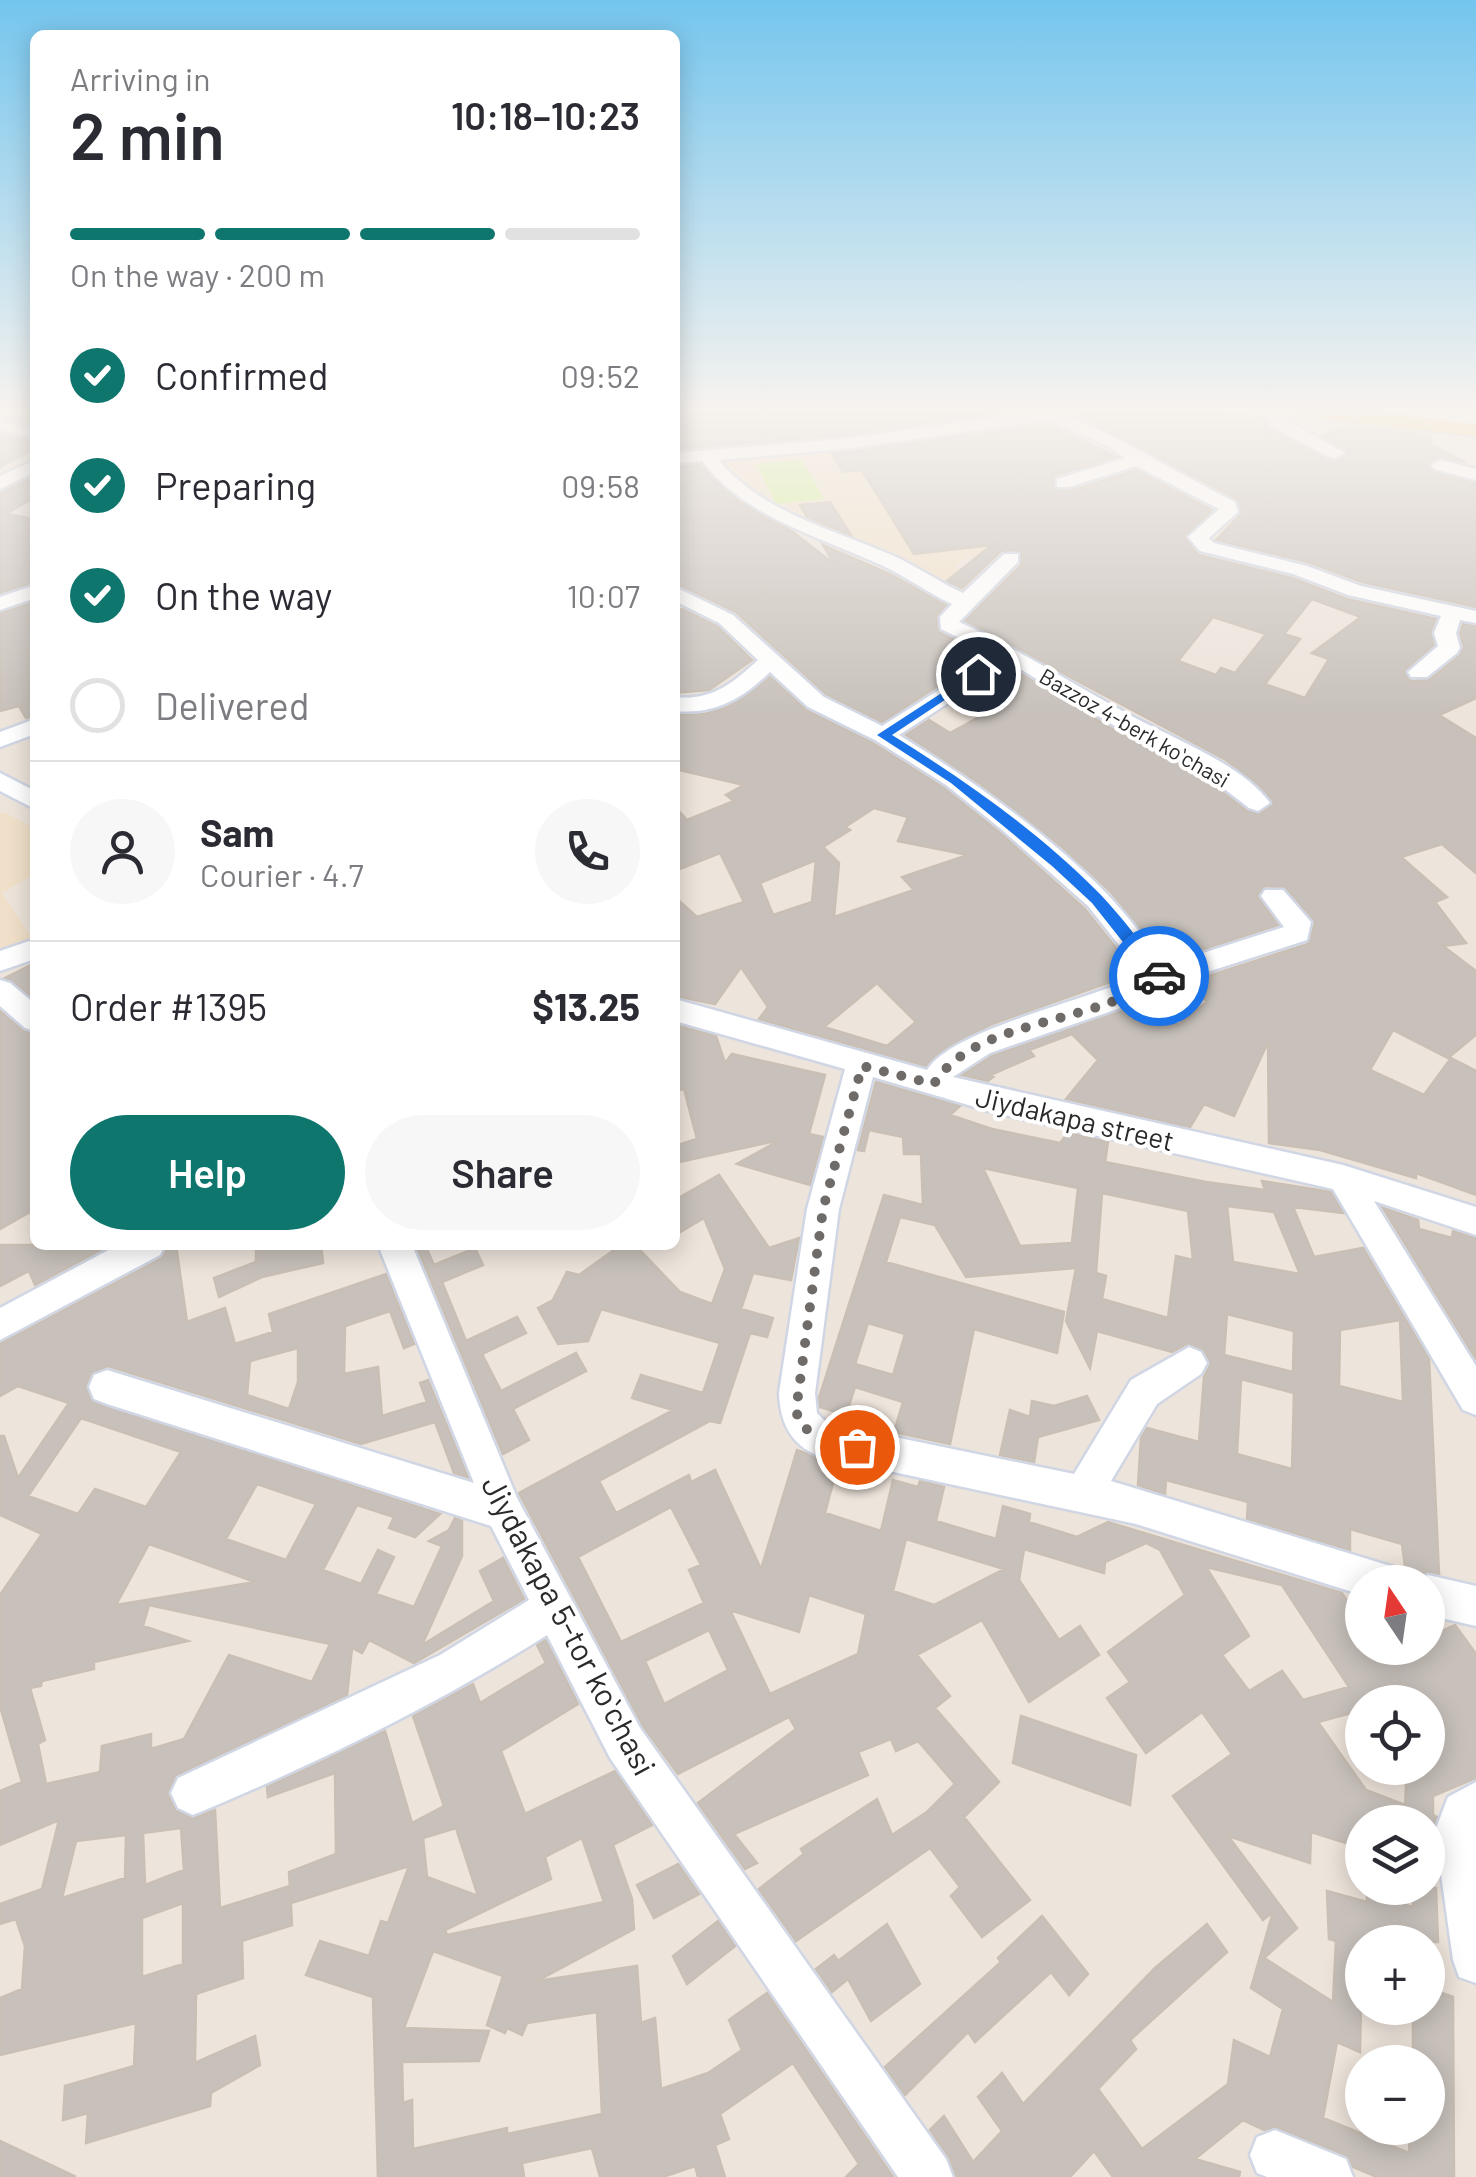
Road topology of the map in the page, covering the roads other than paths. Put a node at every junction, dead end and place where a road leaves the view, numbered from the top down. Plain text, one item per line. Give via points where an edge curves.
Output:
1 (779, 513) edge
2 (1228, 513) edge
3 (1010, 558) dead end
4 (30, 593) edge
5 (680, 596) edge
6 (964, 601) junction
7 (0, 604) edge
8 (1452, 612) junction
9 (1476, 617) edge
10 (1010, 654) junction
11 (770, 661) junction
12 (1419, 672) dead end
13 (680, 704) edge
14 (30, 728) edge
15 (883, 735) junction
16 (0, 740) edge
17 (4, 788) edge
18 (30, 799) edge
19 (1258, 803) dead end
20 (1274, 896) dead end
21 (30, 951) edge
22 (0, 962) edge
23 (1160, 977) junction
24 (0, 990) edge
25 (680, 1011) edge
26 (30, 1016) edge
27 (862, 1066) junction
28 (934, 1084) junction
29 (1343, 1178) junction
30 (1476, 1222) edge
31 (139, 1250) edge
32 (396, 1250) edge
33 (0, 1325) edge
34 (1189, 1364) dead end
35 (107, 1386) dead end
36 (1476, 1398) edge
37 (1083, 1493) junction
38 (504, 1511) junction
39 (1345, 1570) edge
40 (1445, 1599) edge
41 (1476, 1606) edge
42 (553, 1608) junction
43 (194, 1793) dead end
44 (1476, 1804) edge
45 (1476, 1960) edge
46 (1275, 2155) dead end
47 (928, 2177) edge
48 (1328, 2177) edge

1 - 6 street
2 - 8 street via 1198,537 1208,547 1355,592
3 - 6 street
4 - 7 street
5 - 11 street via 726,619
6 - 10 street, Bazzoz 4-berk koʻchasi via 948,625
8 - 9 street
8 - 12 street via 1448,648
10 - 15 street, Bazzoz 4-berk koʻchasi
10 - 19 street, Bazzoz 4-berk koʻchasi via 1200,759
11 - 13 street via 723,700
11 - 15 street via 832,712
14 - 16 street
15 - 23 street via 956,780 1057,862
17 - 18 street
20 - 23 street via 1298,922 1297,933
21 - 22 street
23 - 28 street via 1122,997 980,1045 944,1067
24 - 26 street
25 - 27 street, Jiydakapa street
27 - 28 street, Jiydakapa street
27 - 37 street via 823,1209 797,1393 799,1421 819,1439
28 - 29 street, Jiydakapa street
29 - 30 street, Jiydakapa street
29 - 36 street
31 - 33 street
32 - 38 street, Jiydakapa 5-tor koʻchasi
34 - 37 street via 1144,1392
35 - 38 street
37 - 39 street
38 - 42 street, Jiydakapa 5-tor koʻchasi
40 - 41 street
42 - 43 street via 455,1670
42 - 47 street, Jiydakapa 5-tor koʻchasi via 625,1743
44 - 45 street via 1457,1831
46 - 48 street

